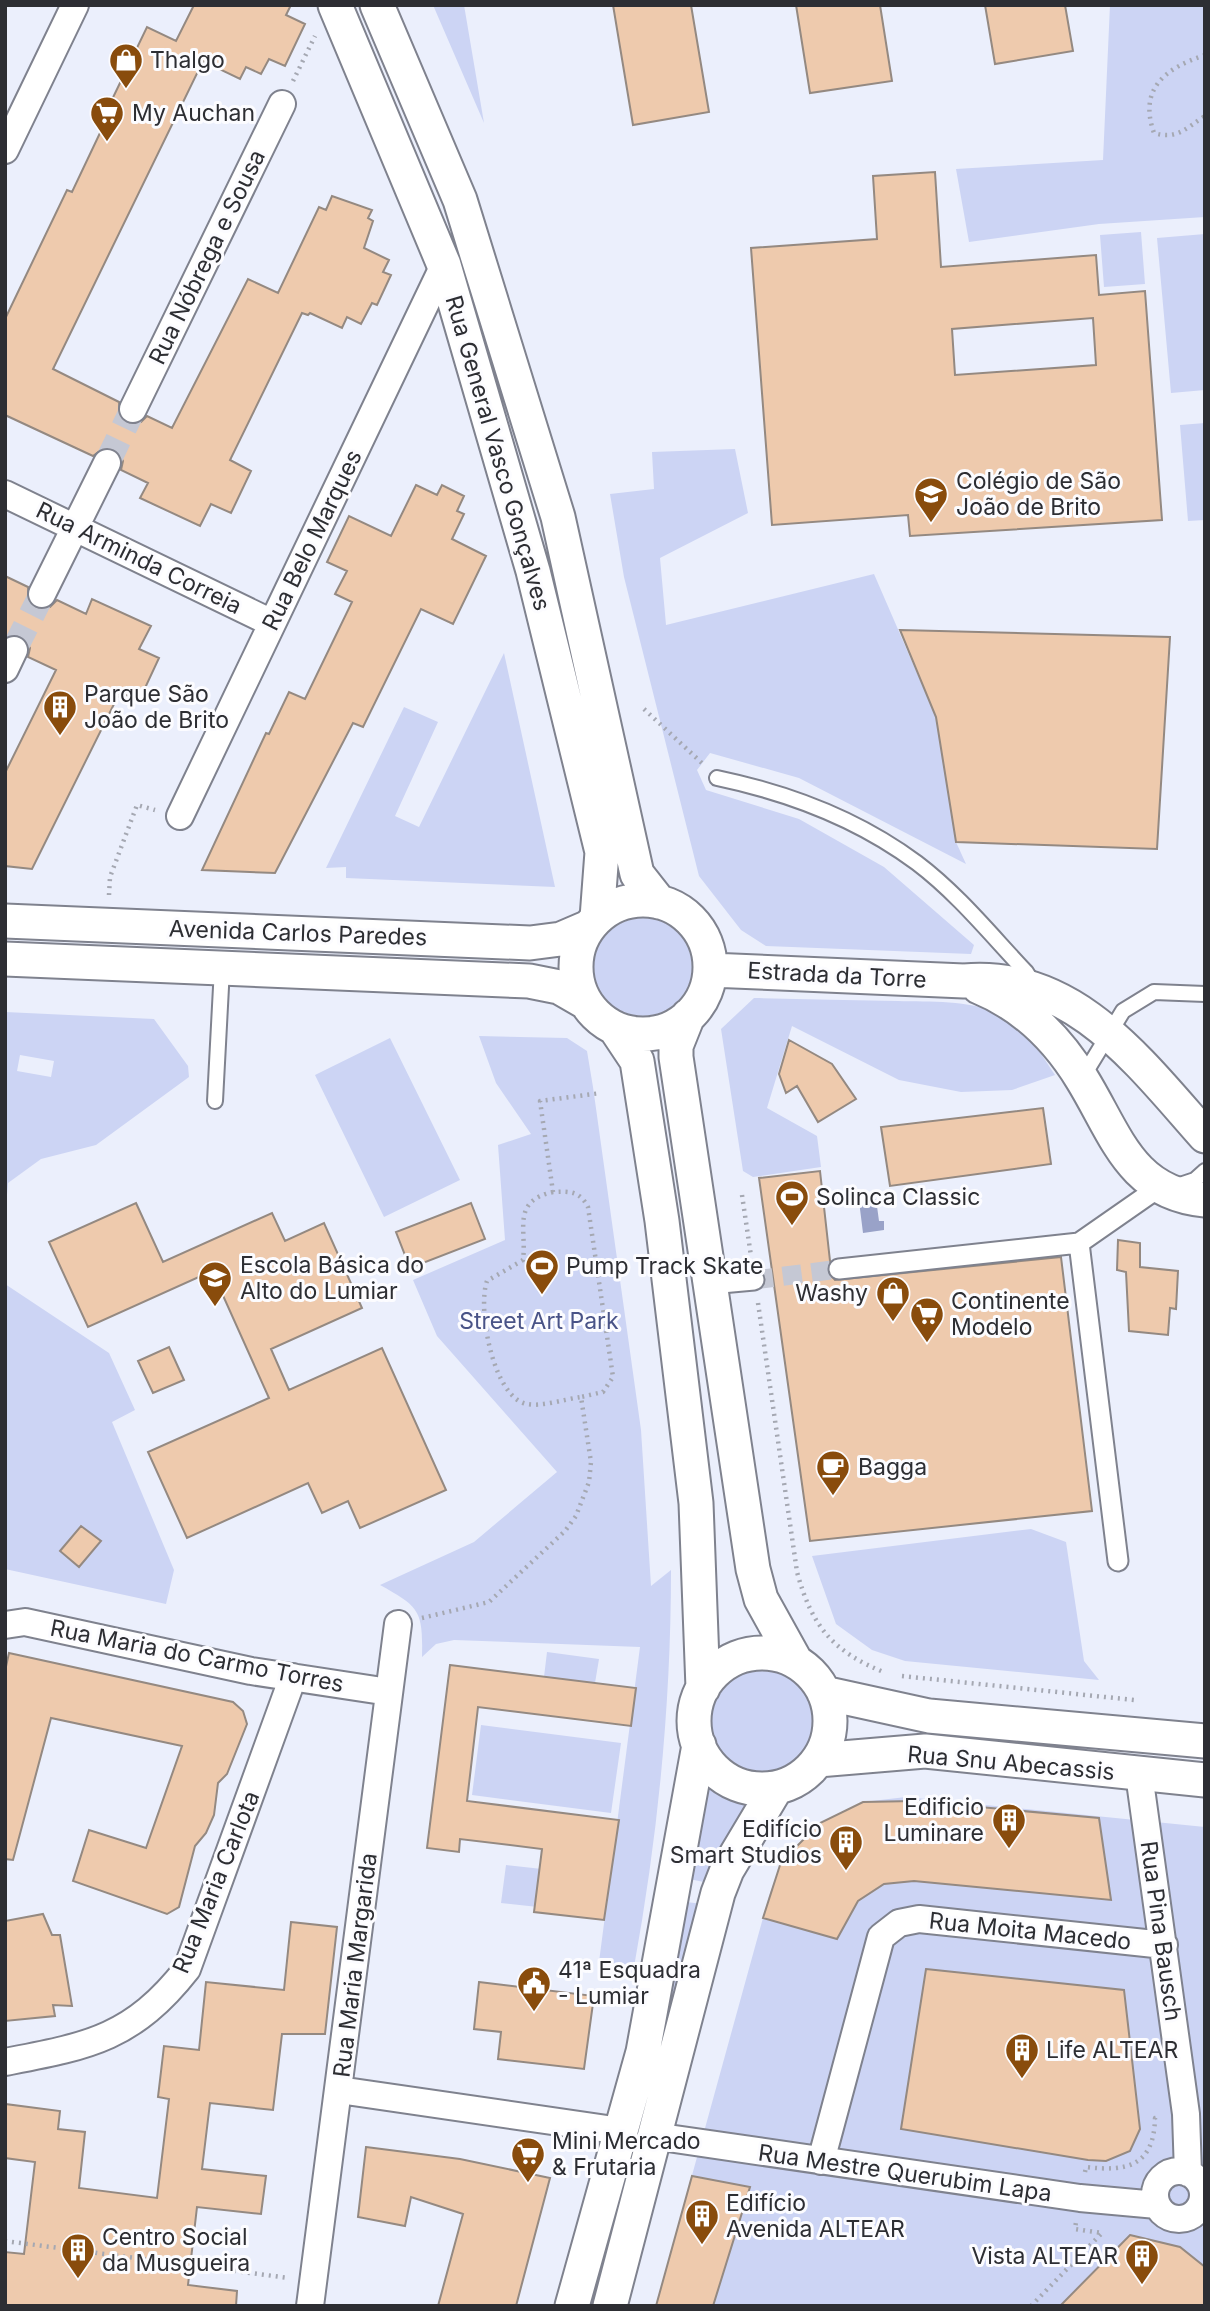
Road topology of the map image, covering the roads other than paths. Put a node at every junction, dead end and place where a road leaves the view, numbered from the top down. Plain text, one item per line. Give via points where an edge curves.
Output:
1 (75, 5) edge
2 (377, 5) edge
3 (326, 18) edge
4 (282, 104) road end
5 (13, 115) edge
6 (5, 150) edge
7 (444, 265) junction
8 (133, 409) tunnel mouth
9 (107, 463) tunnel mouth
10 (5, 494) edge
11 (75, 527) junction
12 (42, 593) tunnel mouth
13 (272, 623) junction
14 (717, 778) road end
15 (180, 816) road end
16 (659, 902) junction
17 (5, 920) edge
18 (593, 922) junction
19 (5, 959) edge
20 (222, 968) junction
21 (710, 970) junction
22 (964, 981) junction
23 (1037, 989) junction
24 (1205, 994) edge
25 (586, 1002) junction
26 (688, 1016) junction
27 (615, 1028) junction
28 (1109, 1033) junction
29 (1082, 1078) junction
30 (215, 1101) dead end
31 (1205, 1136) edge
32 (1205, 1171) edge
33 (1158, 1188) junction
34 (1205, 1200) edge
35 (1079, 1243) junction
36 (839, 1269) tunnel mouth
37 (754, 1280) tunnel mouth
38 (710, 1284) junction
39 (1118, 1561) dead end
40 (398, 1624) road end
41 (5, 1625) edge
42 (796, 1662) junction
43 (293, 1678) junction
44 (703, 1688) junction
45 (389, 1692) junction
46 (824, 1693) junction
47 (1205, 1741) edge
48 (698, 1745) junction
49 (818, 1760) junction
50 (1139, 1774) junction
51 (1205, 1780) edge
52 (776, 1788) junction
53 (1164, 1945) junction
54 (5, 2062) edge
55 (339, 2090) junction
56 (621, 2131) junction
57 (654, 2136) junction
58 (821, 2161) junction
59 (1188, 2173) junction
60 (1157, 2206) junction
61 (1200, 2219) edge
62 (313, 2293) edge
63 (572, 2306) edge
64 (610, 2306) edge

1 - 5 street
2 - 16 street, Rua General Vasco Gonçalves via 460,200 558,517 637,874
3 - 7 street, Rua General Vasco Gonçalves
4 - 8 street, Rua Nóbrega e Sousa
5 - 6 street
7 - 13 street, Rua Belo Marques
7 - 18 street, Rua General Vasco Gonçalves via 533,571 602,852
9 - 11 street
10 - 11 street, Rua Arminda Correia
11 - 12 street
11 - 13 street, Rua Arminda Correia
13 - 15 street, Rua Belo Marques
14 - 23 lane via 787,795 845,819 916,862 950,891
16 - 18 street via 632,901
16 - 21 street via 682,913 700,932
17 - 18 street, Avenida Carlos Paredes via 530,943 561,939
18 - 25 street via 576,964
19 - 20 street, Avenida Carlos Paredes
20 - 25 street, Avenida Carlos Paredes via 529,981 559,987
20 - 30 lane
21 - 22 street, Estrada da Torre
21 - 26 street via 704,995
22 - 23 street, Estrada da Torre via 992,978
22 - 29 street, Estrada da Torre via 1030,1016
23 - 28 street, Estrada da Torre via 1069,1004
24 - 28 lane via 1154,992 1124,1011
25 - 27 street
26 - 27 street via 653,1033
26 - 38 street via 676,1057
27 - 44 street via 637,1062 662,1221 696,1503
28 - 29 lane
28 - 31 street, Estrada da Torre
29 - 33 street, Estrada da Torre via 1129,1160
32 - 33 lane via 1195,1180
33 - 34 street, Estrada da Torre
33 - 35 street
35 - 36 street
35 - 39 street
37 - 38 street
38 - 42 street via 753,1569 761,1599
40 - 45 street, Rua Maria Margarida
41 - 43 street, Rua Maria do Carmo Torres via 25,1622
42 - 44 street via 754,1653 716,1671
42 - 46 street via 813,1675
43 - 45 street, Rua Maria do Carmo Torres
43 - 54 street, Rua Maria Carlota via 187,1969 157,2004 107,2038
44 - 48 street via 695,1716
45 - 55 street, Rua Maria Margarida
46 - 47 street, Rua Snu Abecassis via 929,1716
46 - 49 street via 830,1716 828,1739
48 - 52 street via 708,1762 738,1785
48 - 56 street via 643,2052
49 - 50 street, Rua Snu Abecassis via 925,1751
49 - 52 street via 806,1773
50 - 51 street, Rua Snu Abecassis
50 - 53 street, Rua Pina Bausch
52 - 57 street via 718,1893
53 - 58 street, Rua Moita Macedo via 919,1919 899,1923 881,1937
53 - 59 street, Rua Pina Bausch
55 - 56 street
55 - 62 street, Rua Maria Margarida
56 - 63 street
57 - 58 street, Rua Mestre Querubim Lapa
57 - 64 street
58 - 60 street, Rua Mestre Querubim Lapa
59 - 60 street via 1164,2176 1156,2189
59 - 61 street via 1203,2191
60 - 61 street via 1174,2219

